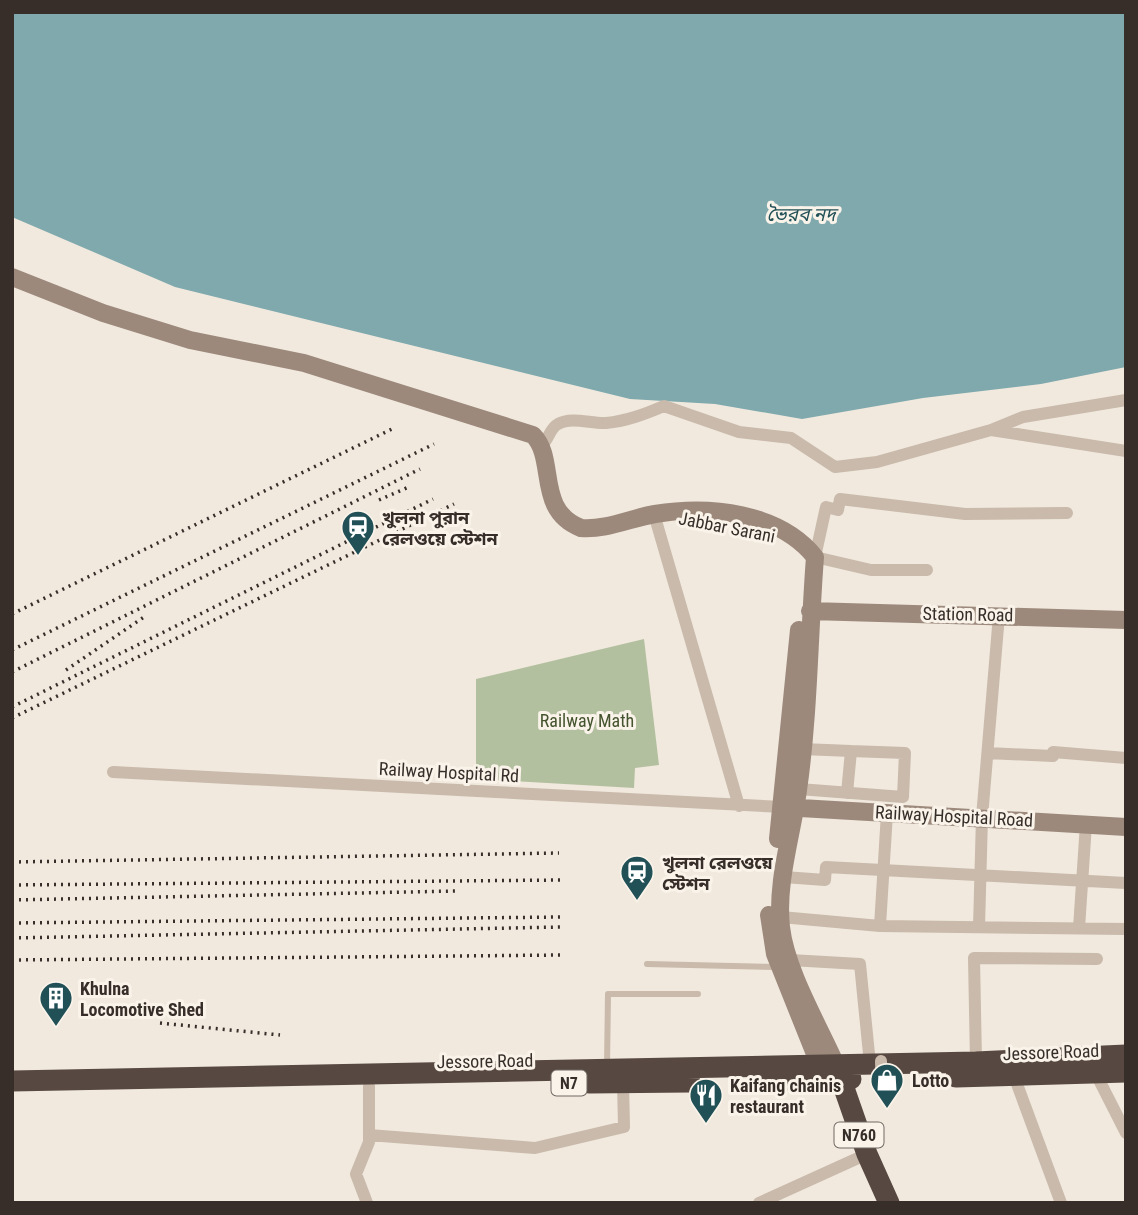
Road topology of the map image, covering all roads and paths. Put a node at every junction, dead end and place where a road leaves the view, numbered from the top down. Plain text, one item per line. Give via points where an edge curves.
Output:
1 (12, 277) edge
2 (1126, 400) edge
3 (991, 430) junction
4 (542, 445) junction
5 (1126, 451) edge
6 (1067, 513) dead end
7 (654, 514) junction
8 (815, 557) junction
9 (927, 570) dead end
10 (810, 611) junction
11 (999, 615) junction
12 (1126, 620) edge
13 (802, 749) junction
14 (851, 751) junction
15 (988, 753) junction
16 (1126, 758) edge
17 (113, 772) dead end
18 (799, 789) junction
19 (847, 793) junction
20 (739, 806) junction
21 (789, 808) junction
22 (887, 813) junction
23 (982, 817) junction
24 (1086, 824) junction
25 (1126, 827) edge
26 (883, 870) junction
27 (982, 876) junction
28 (783, 877) junction
29 (1083, 881) junction
30 (1126, 884) edge
31 (781, 917) junction
32 (880, 926) junction
33 (979, 927) junction
34 (1079, 928) junction
35 (1126, 929) edge
36 (1097, 958) dead end
37 (785, 963) junction
38 (647, 964) dead end
39 (698, 994) dead end
40 (1126, 1055) edge
41 (976, 1062) junction
42 (875, 1063) junction
43 (607, 1069) junction
44 (832, 1069) junction
45 (1126, 1072) edge
46 (1095, 1073) junction
47 (1014, 1076) junction
48 (12, 1081) edge
49 (368, 1081) junction
50 (623, 1083) junction
51 (882, 1090) dead end
52 (12, 1093) edge
53 (1126, 1133) edge
54 (369, 1135) junction
55 (867, 1154) junction
56 (367, 1203) edge
57 (759, 1203) edge
58 (889, 1203) edge
59 (1061, 1203) edge

1 - 4 street via 103,313 190,340 304,363 533,435
2 - 3 street via 1023,417
3 - 4 street via 877,462 835,467 791,438 739,432 664,407 605,423 560,422
3 - 5 street
4 - 7 street via 553,500 570,524 590,529
6 - 8 street via 965,514 840,499 838,510 826,507
7 - 8 street, Jabbar Sarani via 688,510 746,517 789,532
7 - 20 street
7 - 21 street, Jabbar Sarani via 766,531 783,538 803,564
8 - 9 street via 871,570
8 - 10 street, Jabbar Sarani
10 - 11 street, Station Road
10 - 13 street, Jabbar Sarani
11 - 12 street, Station Road
11 - 15 street
13 - 14 street
13 - 18 street, Jabbar Sarani
14 - 19 street
14 - 19 street via 905,752 903,797
15 - 16 street
15 - 23 street
17 - 20 street, Railway Hospital Rd
18 - 19 street
18 - 21 street, Jabbar Sarani
20 - 21 street, Railway Hospital Rd
21 - 22 street, Railway Hospital Road
21 - 28 street, Jabbar Sarani
21 - 37 street, Jabbar Sarani via 769,923
22 - 23 street, Railway Hospital Road
22 - 26 street
23 - 24 street, Railway Hospital Road
23 - 27 street
24 - 25 street, Railway Hospital Road
24 - 29 street
26 - 27 street
26 - 28 street via 826,867 825,880
26 - 32 street
27 - 29 street
27 - 33 street
28 - 31 street, Jabbar Sarani
29 - 30 street
29 - 34 street
31 - 32 street
31 - 37 street, Jabbar Sarani
32 - 33 street
33 - 34 street
34 - 35 street
36 - 41 street via 974,958
37 - 38 lane
37 - 42 street via 860,964
37 - 44 street, Jabbar Sarani
39 - 43 lane via 608,994
40 - 41 highway, N7
41 - 42 highway, N7
42 - 44 highway, N7
42 - 51 street, bridge
43 - 44 highway, N7
43 - 49 highway, N7
44 - 47 highway, Jessore Road / N7
44 - 50 highway, Jessore Road / N7
44 - 55 highway, N760
45 - 46 highway, Jessore Road / N7
46 - 47 highway, Jessore Road / N7
46 - 53 street
47 - 59 street
48 - 49 highway, N7
49 - 50 highway, Jessore Road / N7
49 - 52 highway, Jessore Road / N7
49 - 54 street
50 - 54 street via 624,1127 536,1148
54 - 56 street via 356,1174
55 - 57 street
55 - 58 highway, N760

